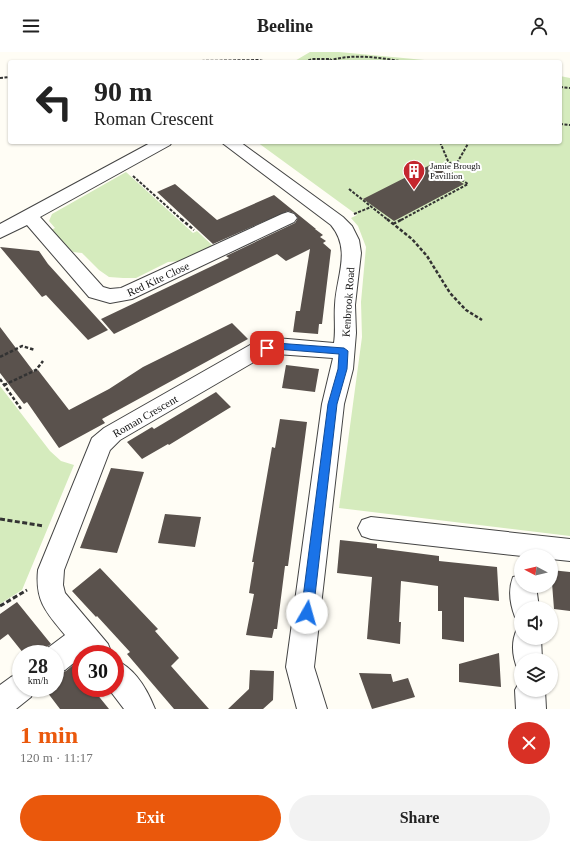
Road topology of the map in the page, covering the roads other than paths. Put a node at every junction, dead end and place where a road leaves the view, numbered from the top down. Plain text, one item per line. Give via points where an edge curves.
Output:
1 (160, 144) edge
2 (232, 144) edge
3 (29, 216) junction
4 (288, 218) dead end
5 (0, 232) edge
6 (344, 351) junction
7 (371, 528) dead end
8 (517, 549) edge
9 (90, 645) edge
10 (124, 685) edge
11 (12, 694) edge
12 (530, 697) edge
13 (0, 703) edge
14 (140, 709) edge
15 (312, 709) edge
16 (531, 709) edge

1 - 3 street
2 - 6 street, Kenbrook Road via 337,221 345,230 352,253 345,305
3 - 4 street, Red Kite Close via 96,292 110,296 125,294
3 - 5 street
6 - 9 street, Roman Crescent via 276,346 258,350 112,434 100,445 51,570 50,585 53,599
6 - 15 street, Kenbrook Road via 333,404 300,667
7 - 8 street via 481,540
10 - 14 street
11 - 13 street
12 - 16 street

